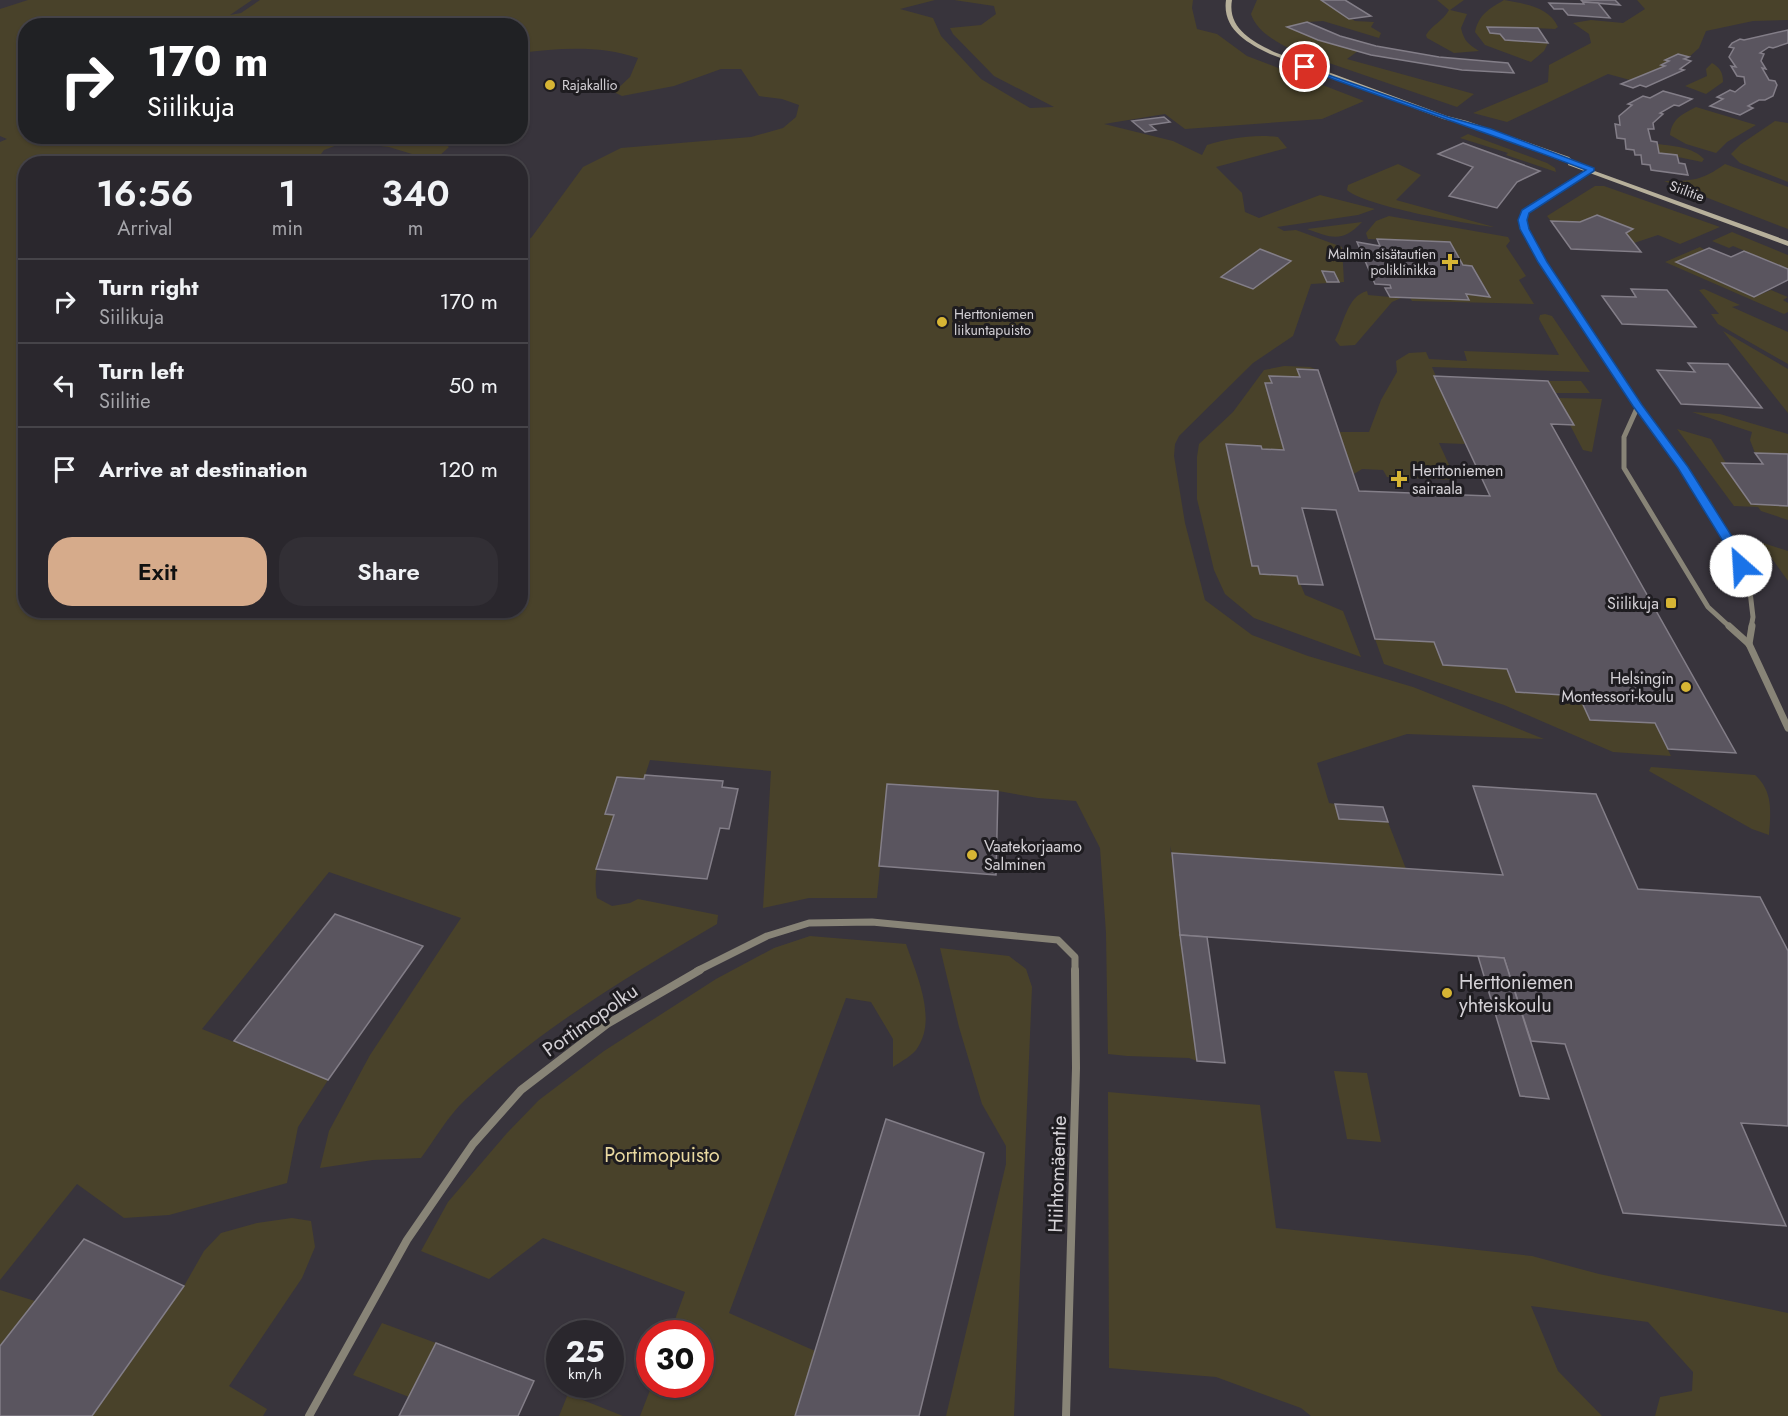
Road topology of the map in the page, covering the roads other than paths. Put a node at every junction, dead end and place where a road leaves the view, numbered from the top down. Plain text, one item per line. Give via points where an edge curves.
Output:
1 (1229, 0) edge
2 (1592, 170) junction
3 (1788, 244) edge
4 (1638, 406) junction
5 (1749, 644) junction
6 (1788, 728) edge
7 (1058, 940) joint
8 (309, 1416) edge
9 (1066, 1416) edge

1 - 2 street, Siilitie via 1230,21 1257,46 1457,125
2 - 3 street, Siilitie
2 - 4 street via 1525,212 1522,220 1542,262
4 - 5 street via 1732,546 1749,583 1753,617
4 - 5 street via 1624,437 1624,468 1708,606
5 - 6 street
7 - 8 street, Portimopolku via 872,922 809,923 767,936 700,969 607,1024 521,1090 473,1144 407,1240
7 - 9 street, Hiihtomäentie via 1075,957 1076,1068

